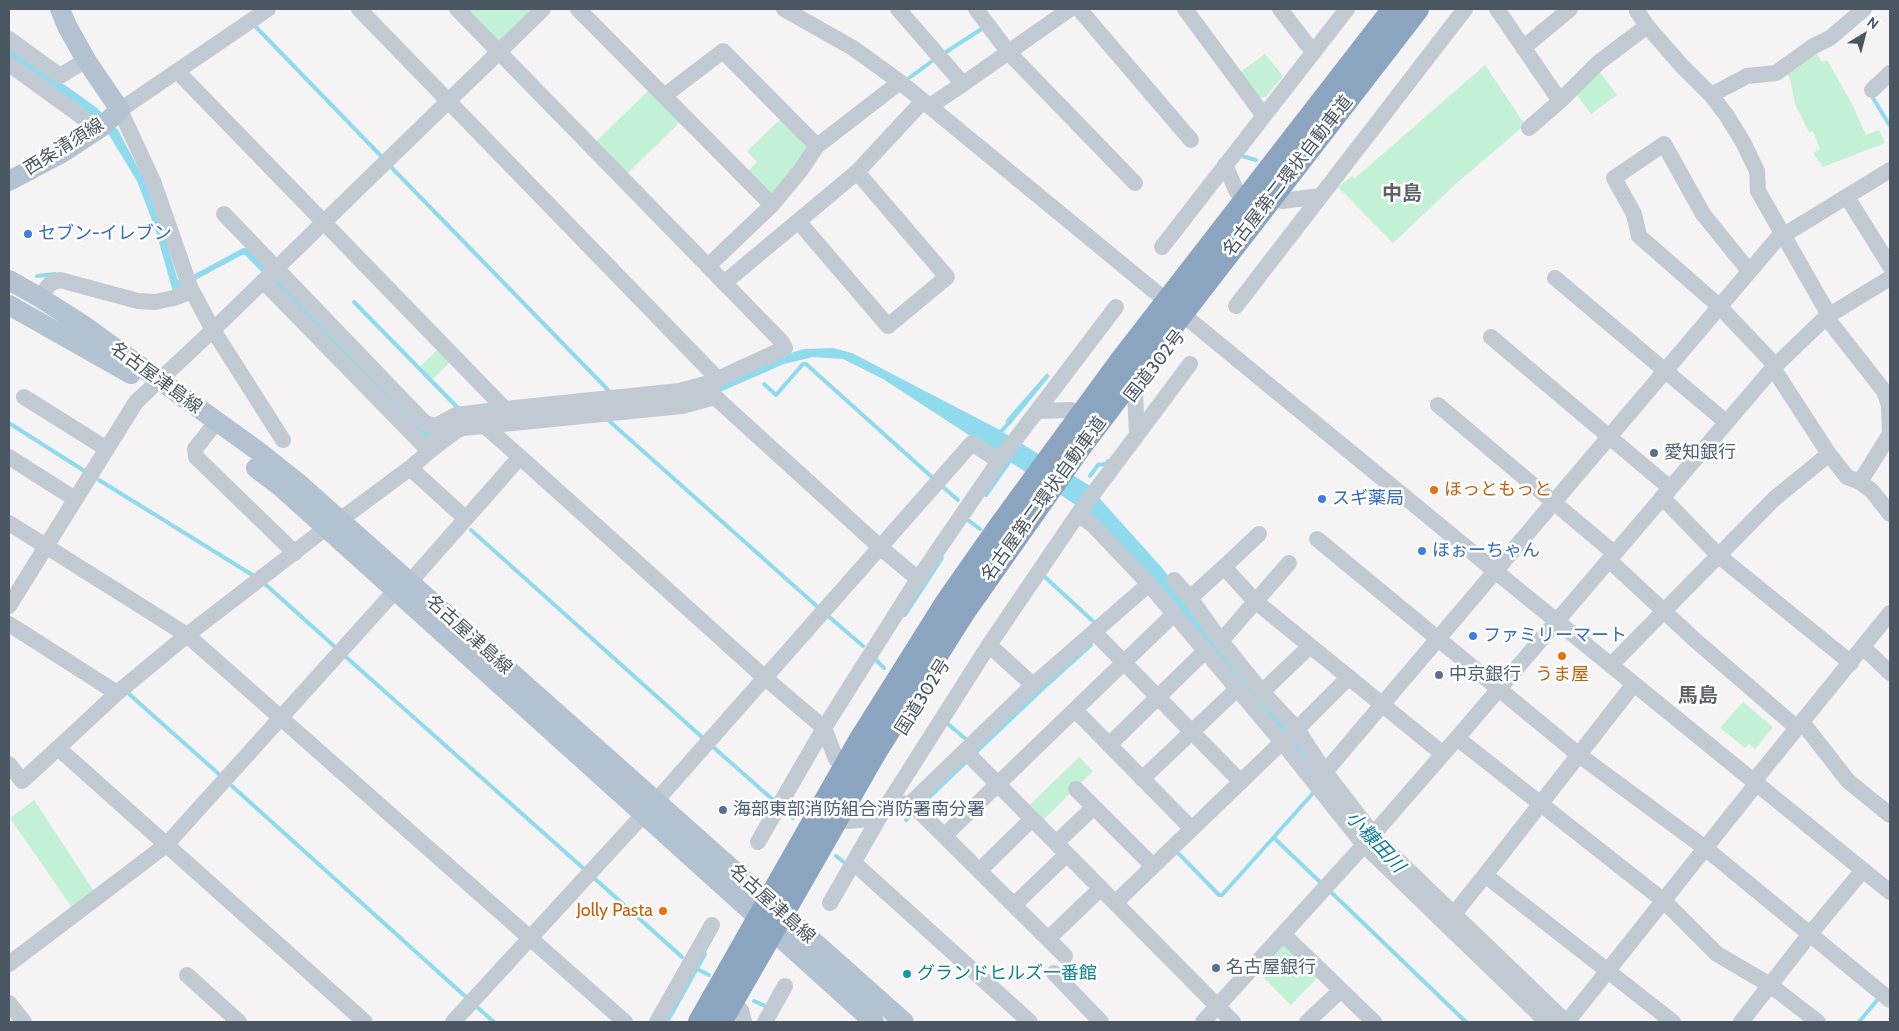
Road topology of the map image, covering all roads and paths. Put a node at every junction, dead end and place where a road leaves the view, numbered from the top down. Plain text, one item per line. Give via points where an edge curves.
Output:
1 (60, 9) edge
2 (268, 9) edge
3 (358, 9) edge
4 (457, 9) edge
5 (543, 9) edge
6 (578, 9) edge
7 (784, 9) edge
8 (898, 9) edge
9 (976, 9) edge
10 (1070, 9) edge
11 (1079, 9) edge
12 (1185, 9) edge
13 (1280, 9) edge
14 (1347, 9) edge
15 (1379, 9) edge
16 (1394, 9) edge
17 (1417, 9) edge
18 (1431, 9) edge
19 (1465, 9) edge
20 (1497, 9) edge
21 (1570, 9) edge
22 (1638, 9) edge
23 (1864, 9) edge
24 (245, 10) edge
25 (1647, 26) junction
26 (9, 39) edge
27 (1523, 48) junction
28 (1314, 51) junction
29 (499, 52) junction
30 (1008, 53) junction
31 (86, 60) junction
32 (9, 64) edge
33 (177, 71) junction
34 (1890, 73) edge
35 (900, 82) junction
36 (963, 84) junction
37 (1872, 90) dead end
38 (1711, 95) junction
39 (664, 96) junction
40 (1560, 101) junction
41 (448, 102) junction
42 (926, 103) junction
43 (1264, 116) junction
44 (108, 118) junction
45 (1529, 128) dead end
46 (1191, 140) dead end
47 (817, 146) junction
48 (1225, 165) junction
49 (1890, 170) edge
50 (857, 172) junction
51 (9, 181) edge
52 (1135, 183) dead end
53 (1237, 192) junction
54 (1320, 196) junction
55 (1847, 197) junction
56 (1282, 201) junction
57 (772, 205) junction
58 (224, 214) dead end
59 (798, 221) junction
60 (324, 222) junction
61 (1782, 233) junction
62 (1162, 247) dead end
63 (708, 266) junction
64 (1890, 266) edge
65 (1749, 271) junction
66 (270, 275) junction
67 (1555, 278) dead end
68 (1890, 278) edge
69 (9, 280) edge
70 (724, 282) junction
71 (189, 285) junction
72 (1158, 295) junction
73 (39, 296) junction
74 (9, 305) edge
75 (1236, 306) dead end
76 (1719, 306) junction
77 (1116, 307) dead end
78 (1828, 316) junction
79 (1190, 321) junction
80 (213, 330) junction
81 (1490, 337) dead end
82 (1190, 364) dead end
83 (1774, 366) junction
84 (1665, 370) junction
85 (156, 384) junction
86 (713, 388) junction
87 (1135, 392) junction
88 (24, 397) dead end
89 (1889, 401) edge
90 (1438, 405) dead end
91 (505, 409) junction
92 (1071, 410) junction
93 (1037, 411) junction
94 (1726, 422) junction
95 (485, 426) junction
96 (210, 430) junction
97 (1137, 434) junction
98 (1609, 437) junction
99 (283, 440) dead end
100 (432, 442) junction
101 (107, 449) junction
102 (1829, 454) junction
103 (9, 457) edge
104 (520, 457) junction
105 (999, 461) junction
106 (410, 468) junction
107 (1860, 482) junction
108 (1666, 492) junction
109 (75, 499) junction
110 (1553, 502) junction
111 (1080, 512) junction
112 (1890, 514) edge
113 (465, 518) junction
114 (9, 523) edge
115 (333, 524) junction
116 (1259, 534) dead end
117 (1317, 539) dead end
118 (46, 546) junction
119 (881, 548) junction
120 (295, 553) junction
121 (1719, 556) junction
122 (1612, 557) junction
123 (1289, 563) dead end
124 (1224, 566) junction
125 (1495, 571) junction
126 (918, 579) junction
127 (1174, 580) dead end
128 (403, 587) junction
129 (1152, 588) junction
130 (1190, 598) junction
131 (1255, 601) junction
132 (9, 606) edge
133 (1664, 611) junction
134 (1890, 613) edge
135 (1174, 614) junction
136 (1557, 621) junction
137 (9, 624) edge
138 (188, 635) junction
139 (1098, 636) junction
140 (1438, 639) junction
141 (1220, 641) junction
142 (989, 646) junction
143 (1310, 646) junction
144 (1863, 647) junction
145 (1206, 651) junction
146 (1851, 662) junction
147 (1124, 663) junction
148 (1611, 665) junction
149 (1890, 673) edge
150 (764, 677) junction
151 (1349, 677) junction
152 (1634, 684) junction
153 (1033, 685) junction
154 (1237, 689) junction
155 (1499, 689) junction
156 (1262, 692) junction
157 (117, 693) junction
158 (1158, 697) junction
159 (1382, 704) junction
160 (1075, 710) junction
161 (281, 717) junction
162 (1800, 725) junction
163 (824, 728) junction
164 (1192, 732) junction
165 (1288, 737) junction
166 (1457, 738) junction
167 (1109, 745) junction
168 (58, 748) junction
169 (1443, 754) junction
170 (970, 755) junction
171 (1579, 755) junction
172 (836, 759) junction
173 (9, 764) edge
174 (1325, 772) junction
175 (1142, 779) junction
176 (1241, 782) junction
177 (1756, 782) junction
178 (998, 784) junction
179 (1076, 789) dead end
180 (1541, 803) junction
181 (889, 805) junction
182 (1094, 806) junction
183 (650, 808) junction
184 (916, 808) junction
185 (1890, 815) edge
186 (879, 818) junction
187 (1032, 819) junction
188 (848, 821) junction
189 (1192, 829) junction
190 (944, 836) junction
191 (1368, 839) junction
192 (758, 842) dead end
193 (166, 845) junction
194 (1062, 848) junction
195 (1705, 848) junction
196 (854, 863) junction
197 (1153, 866) junction
198 (1863, 870) junction
199 (980, 871) junction
200 (1485, 875) junction
201 (1101, 888) junction
202 (1890, 892) edge
203 (1664, 900) junction
204 (755, 902) junction
205 (830, 903) dead end
206 (1115, 903) junction
207 (1014, 905) junction
208 (1454, 914) junction
209 (712, 925) dead end
210 (786, 930) junction
211 (1283, 934) junction
212 (1810, 934) junction
213 (529, 938) junction
214 (1048, 939) junction
215 (1065, 956) dead end
216 (9, 964) edge
217 (1608, 971) junction
218 (1054, 974) dead end
219 (187, 976) dead end
220 (1770, 985) junction
221 (785, 986) dead end
222 (1341, 990) junction
223 (1890, 1000) edge
224 (9, 1003) edge
225 (1217, 1006) junction
226 (740, 1018) edge
227 (24, 1022) edge
228 (239, 1022) edge
229 (365, 1022) edge
230 (453, 1022) edge
231 (625, 1022) edge
232 (657, 1022) edge
233 (686, 1022) edge
234 (700, 1022) edge
235 (720, 1022) edge
236 (765, 1022) edge
237 (874, 1022) edge
238 (904, 1022) edge
239 (1030, 1022) edge
240 (1101, 1022) edge
241 (1203, 1022) edge
242 (1233, 1022) edge
243 (1307, 1022) edge
244 (1374, 1022) edge
245 (1547, 1022) edge
246 (1567, 1022) edge
247 (1673, 1022) edge
248 (1741, 1022) edge
249 (1818, 1022) edge

1 - 31 main road, 西条清須線
2 - 33 street
3 - 41 street
4 - 29 street
5 - 29 street
6 - 39 street
7 - 35 street via 853,48
8 - 36 street
9 - 30 street
10 - 30 street
11 - 46 street
12 - 43 street
13 - 28 street
14 - 28 street
15 - 53 highway
16 - 234 highway, 名古屋第二環状自動車道 via 1122,360 948,601 860,741
17 - 235 highway, 名古屋第二環状自動車道 via 1137,371 964,611 871,758
18 - 56 highway, 国道302号
19 - 54 street
20 - 27 street
21 - 27 street
22 - 25 street
23 - 38 street via 1830,38 1776,73 1747,76
24 - 44 street
25 - 38 street
25 - 40 street via 1598,63
26 - 31 street via 60,76
27 - 40 street
28 - 43 street
29 - 41 street
29 - 63 street
30 - 36 street
30 - 52 street
31 - 44 main road, 西条清須線
32 - 44 street via 85,119
33 - 44 street
33 - 60 street
34 - 37 street
35 - 42 street
35 - 47 street
36 - 42 street
38 - 61 street via 1743,142 1757,171 1758,191
39 - 47 street via 723,50
39 - 57 street
40 - 45 street
41 - 60 street
41 - 86 street
42 - 50 street
42 - 72 street
43 - 48 street
44 - 51 main road, 西条清須線 via 62,153
44 - 71 street via 153,181
47 - 57 street
48 - 53 street
48 - 62 street
49 - 55 street
50 - 59 street
50 - 59 street via 947,278 888,326
53 - 72 highway
54 - 56 street
54 - 75 street
55 - 61 street
55 - 64 street
56 - 79 highway, 国道302号
57 - 63 street
58 - 66 street
59 - 70 street
60 - 66 street
60 - 91 street
61 - 65 street
61 - 78 street
63 - 70 street
65 - 76 street
65 - 76 street via 1702,214 1664,144 1614,178 1634,214 1639,236
66 - 80 street
66 - 100 street
66 - 100 street via 425,423
67 - 84 street
68 - 78 street
69 - 73 main road, 名古屋津島線
70 - 86 street via 785,348
71 - 73 street via 174,298 155,302 138,301 60,280 51,283
71 - 80 street
72 - 79 street
72 - 92 highway
73 - 85 main road, 名古屋津島線 via 86,328
74 - 85 main road, 名古屋津島線 via 128,372
76 - 83 street
76 - 84 street
77 - 93 street
78 - 83 street
78 - 89 street
79 - 87 highway, 国道302号
79 - 125 street
80 - 85 street
80 - 99 street
81 - 98 street
82 - 97 street
83 - 94 street
83 - 102 street
84 - 94 street
84 - 98 street
85 - 96 main road, 名古屋津島線
85 - 101 street via 136,402
85 - 115 main road, 名古屋津島線 via 258,451 297,482
86 - 91 street
86 - 95 street via 682,406
86 - 119 street
87 - 97 street
87 - 188 highway, 国道302号 via 1057,497 928,686
88 - 101 street
89 - 107 street via 1890,434
90 - 110 street
91 - 100 street via 456,415
92 - 93 street
92 - 172 highway via 941,590
93 - 105 street
94 - 108 street
95 - 100 street via 463,428
95 - 104 street
96 - 115 main road, 名古屋津島線 via 281,488
96 - 120 street via 195,449 196,457
97 - 111 street
98 - 108 street
98 - 110 street
100 - 106 street
101 - 109 street
102 - 107 street via 1847,477
102 - 121 street via 1774,498
103 - 109 street
104 - 113 street
104 - 150 street
105 - 119 street via 972,443
105 - 126 street
106 - 113 street
106 - 115 street
107 - 112 street via 1872,491
108 - 121 street
108 - 122 street
109 - 118 street
110 - 122 street
110 - 125 street
111 - 129 street
111 - 142 street
113 - 128 street
114 - 118 street
115 - 120 street
115 - 128 main road, 名古屋津島線
116 - 124 street
117 - 140 street
118 - 132 street
118 - 138 street
119 - 126 street
119 - 150 street
120 - 138 street
121 - 133 street
121 - 146 street
122 - 133 street
122 - 136 street
123 - 131 street
124 - 130 street
124 - 131 street
125 - 136 street
125 - 140 street
126 - 163 street
127 - 130 street
128 - 161 street
128 - 183 main road, 名古屋津島線
129 - 135 street
129 - 139 street
130 - 141 street
131 - 141 street
131 - 143 street
133 - 148 street
133 - 162 street
134 - 144 street
135 - 145 street
135 - 147 street
136 - 148 street
136 - 155 street
137 - 157 street
138 - 157 street
138 - 161 street
139 - 147 street
139 - 153 street
140 - 155 street
140 - 159 street
141 - 156 street
142 - 153 street
142 - 181 street
143 - 151 street
143 - 156 street
144 - 146 street
144 - 149 street
145 - 154 street
145 - 158 street
146 - 162 street
147 - 158 street
147 - 160 street
148 - 152 street
150 - 163 street
150 - 183 street
151 - 159 street
151 - 165 street
152 - 171 street
152 - 177 street
153 - 170 street
154 - 164 street
154 - 165 street
155 - 166 street
155 - 171 street
156 - 165 street
157 - 168 street
158 - 164 street
158 - 167 street
159 - 169 street
159 - 174 street
160 - 167 street
160 - 178 street
161 - 193 street
161 - 213 street
162 - 177 street
162 - 185 street via 1848,781
163 - 172 street
163 - 192 street
164 - 175 street
164 - 176 street
165 - 174 street
165 - 176 street
165 - 191 street
166 - 169 street
166 - 180 street
167 - 175 street
168 - 173 street via 22,781
168 - 193 street
169 - 191 street
170 - 178 street
170 - 184 street
171 - 180 street
171 - 195 street
172 - 204 highway
174 - 191 street
175 - 189 street
176 - 189 street
177 - 195 street
177 - 198 street
178 - 187 street
178 - 190 street
179 - 182 street
180 - 200 street
180 - 203 street
181 - 184 street
181 - 186 street
182 - 194 street
182 - 197 street
183 - 204 main road, 名古屋津島線
183 - 213 street
184 - 190 street
186 - 188 street
186 - 196 street
187 - 194 street
187 - 199 street
188 - 210 highway, 国道302号
189 - 197 street
190 - 199 street
191 - 208 street via 1379,842
191 - 211 street
191 - 245 street
193 - 216 street
193 - 229 street
194 - 201 street
194 - 207 street
195 - 203 street
195 - 212 street
196 - 205 street
196 - 239 street
197 - 206 street
198 - 202 street
198 - 212 street
199 - 207 street
200 - 208 street
200 - 217 street
201 - 206 street
201 - 214 street
203 - 217 street
203 - 220 street via 1717,954
204 - 210 main road, 名古屋津島線
204 - 233 highway
206 - 225 street
207 - 214 street
208 - 246 street
209 - 232 street
210 - 226 highway, 国道302号
210 - 237 main road, 名古屋津島線
210 - 238 main road, 名古屋津島線
211 - 222 street
211 - 225 street
212 - 220 street
212 - 223 street
213 - 230 street
213 - 231 street
214 - 215 street
217 - 246 street
217 - 247 street
218 - 240 street
219 - 228 street
220 - 248 street
220 - 249 street
221 - 236 street
222 - 243 street
222 - 244 street
224 - 227 street
225 - 241 street
225 - 242 street

